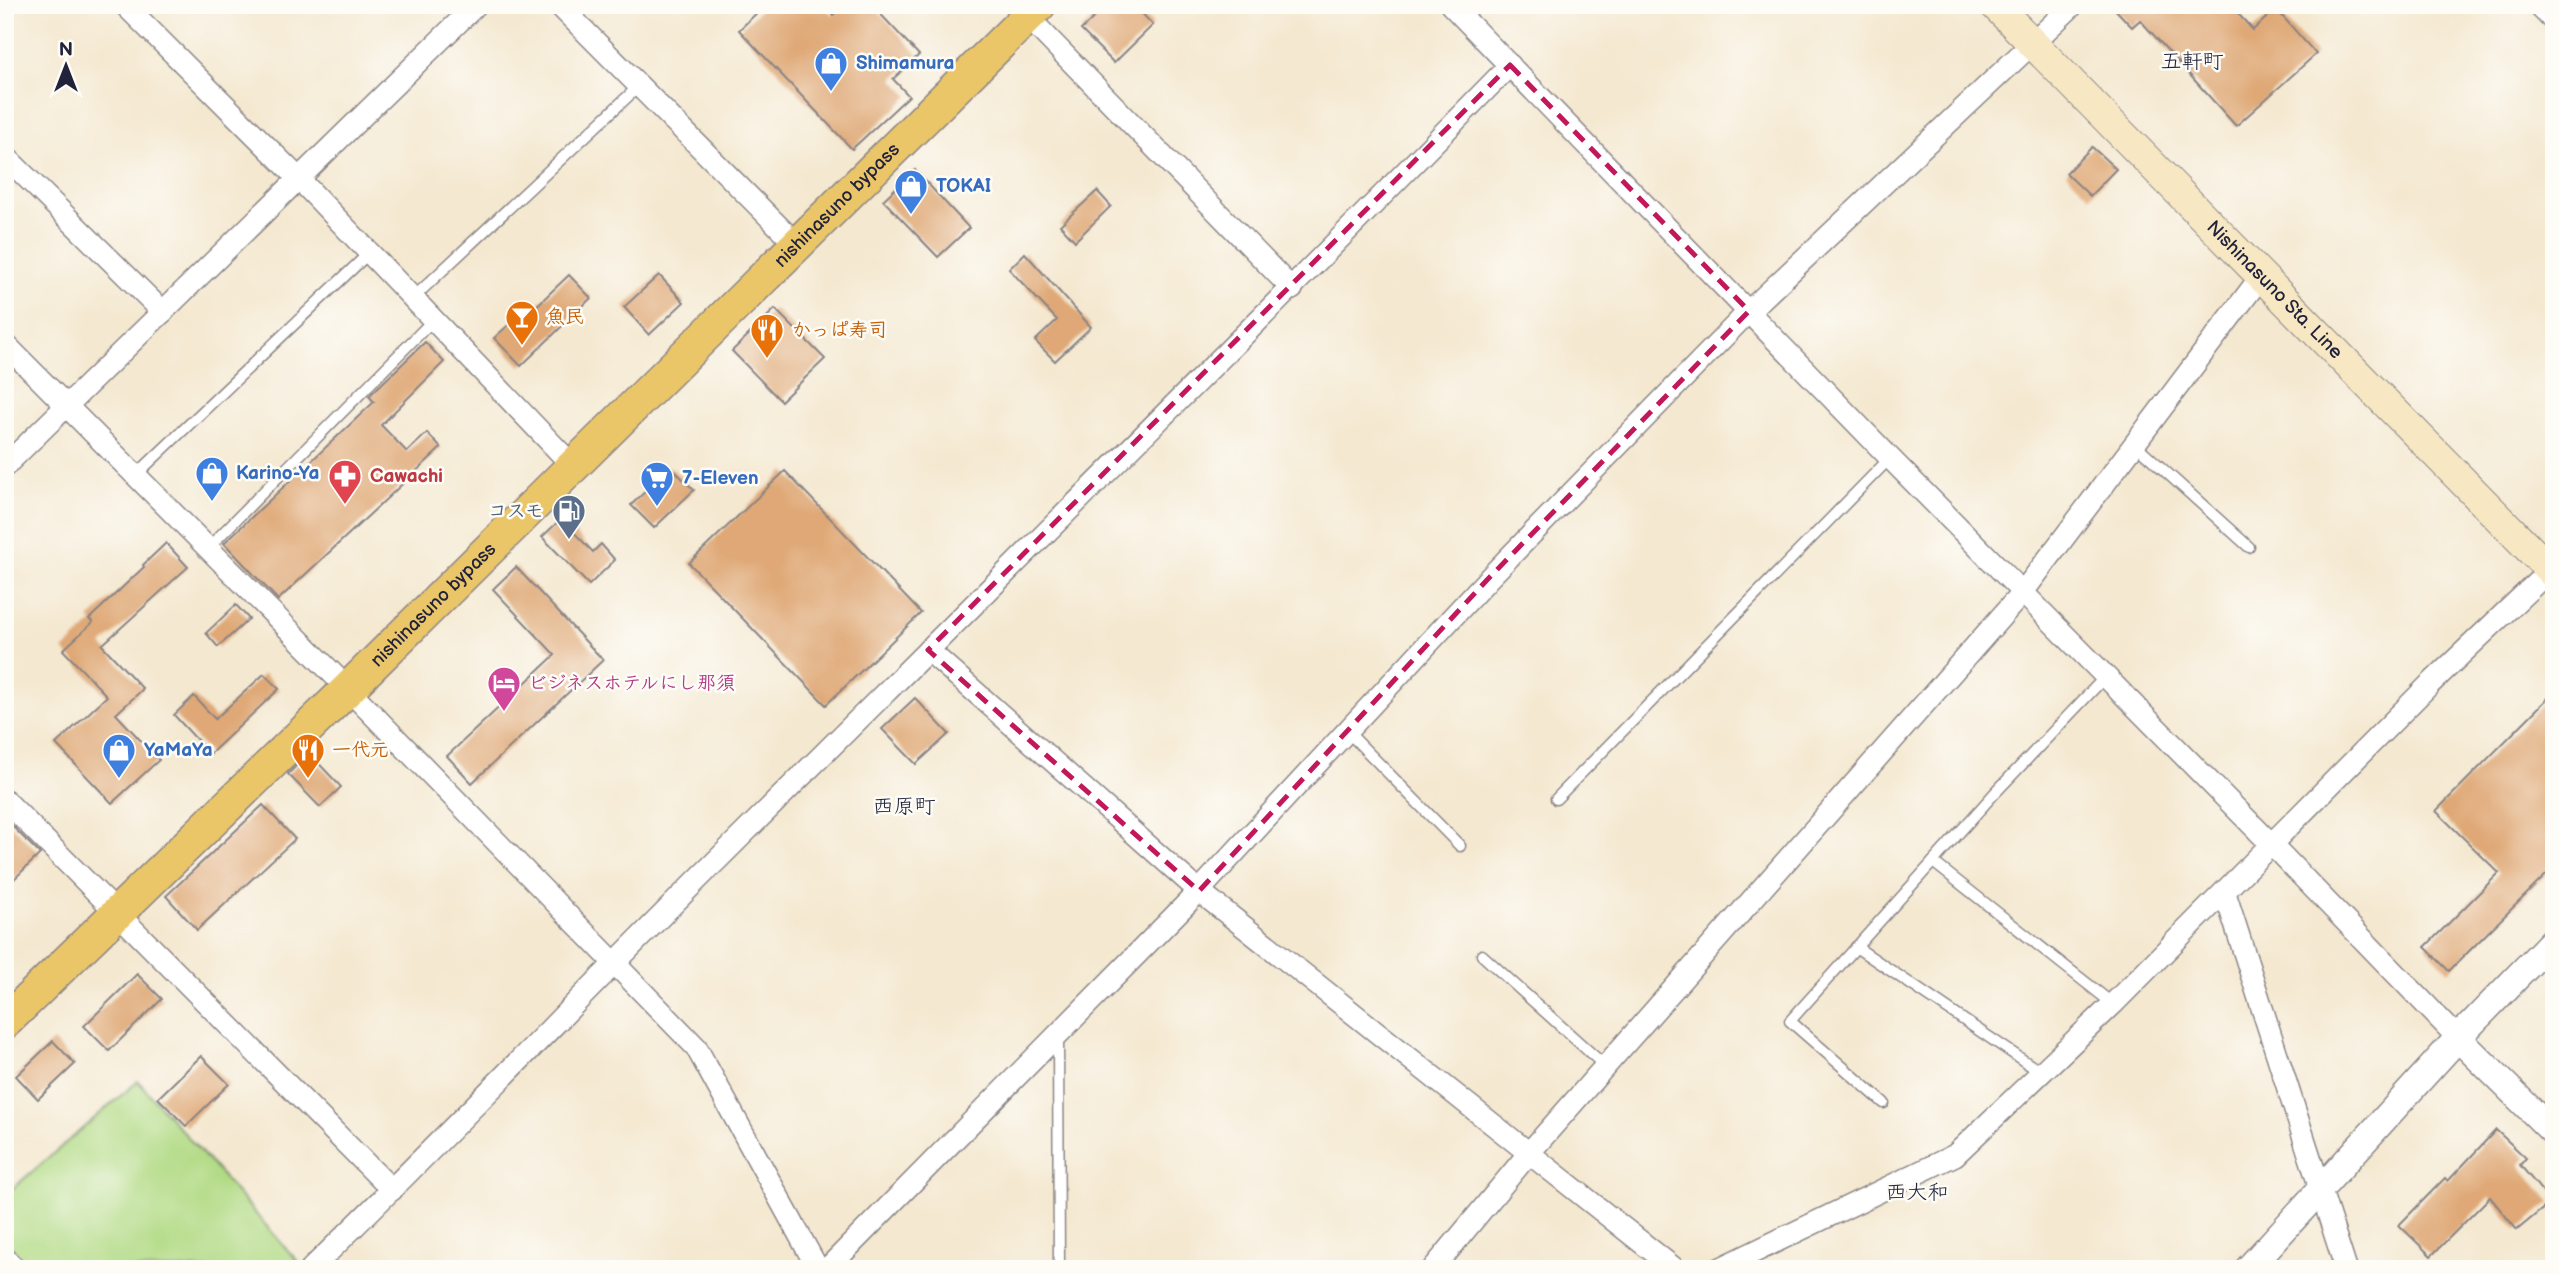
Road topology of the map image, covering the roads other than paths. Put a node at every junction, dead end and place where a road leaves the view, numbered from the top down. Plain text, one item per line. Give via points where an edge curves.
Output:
1 (125, 5) edge
2 (476, 5) edge
3 (559, 5) edge
4 (1451, 5) edge
5 (1994, 5) edge
6 (2073, 5) edge
7 (1028, 9) edge
8 (2032, 43) junction
9 (1510, 65) junction
10 (639, 86) junction
11 (5, 156) edge
12 (300, 180) junction
13 (797, 245) junction
14 (369, 253) junction
15 (2262, 275) junction
16 (1292, 289) junction
17 (412, 298) junction
18 (1749, 311) junction
19 (163, 313) junction
20 (433, 320) junction
21 (5, 344) edge
22 (67, 406) junction
23 (2135, 444) junction
24 (1890, 458) junction
25 (5, 466) edge
26 (573, 466) junction
27 (136, 475) junction
28 (2249, 547) dead end
29 (208, 548) junction
30 (2552, 570) edge
31 (2023, 592) junction
32 (928, 650) junction
33 (2106, 676) junction
34 (348, 689) junction
35 (1347, 731) junction
36 (1556, 799) dead end
37 (5, 800) edge
38 (2271, 844) junction
39 (1460, 846) dead end
40 (1933, 862) junction
41 (1199, 891) junction
42 (2225, 893) junction
43 (116, 914) junction
44 (2554, 939) edge
45 (1856, 947) junction
46 (1482, 955) dead end
47 (614, 963) junction
48 (2113, 1004) junction
49 (5, 1022) edge
50 (1058, 1034) junction
51 (2458, 1038) junction
52 (1605, 1066) junction
53 (2042, 1073) junction
54 (1884, 1103) dead end
55 (2554, 1133) edge
56 (1529, 1153) junction
57 (392, 1190) junction
58 (2319, 1191) junction
59 (5, 1259) edge
60 (1667, 1266) edge
61 (15, 1269) edge
62 (311, 1269) edge
63 (818, 1269) edge
64 (827, 1269) edge
65 (1059, 1269) edge
66 (1433, 1269) edge
67 (1719, 1269) edge
68 (2248, 1269) edge
69 (2346, 1269) edge

1 - 12 street
2 - 12 street
3 - 10 street
4 - 9 street
5 - 8 main road, Nishinasuno Sta. Line
6 - 8 street
7 - 13 highway, nishinasuno bypass
7 - 16 street
8 - 15 main road, Nishinasuno Sta. Line
8 - 18 street
9 - 16 street
9 - 18 street
10 - 13 street
10 - 17 lane
11 - 19 street
12 - 14 street
12 - 19 street
13 - 26 highway, nishinasuno bypass
14 - 17 street
14 - 27 lane
15 - 23 street
15 - 30 main road, Nishinasuno Sta. Line
16 - 32 street
17 - 20 street
18 - 24 street
18 - 35 street
19 - 22 street
20 - 26 street
20 - 29 lane
21 - 22 street
22 - 25 street
22 - 27 street
23 - 28 lane
23 - 31 street
24 - 31 street
24 - 36 lane
26 - 34 highway, nishinasuno bypass
27 - 29 street
29 - 34 street
30 - 38 street via 2430,684
31 - 33 street
31 - 52 street
32 - 41 street
32 - 47 street
33 - 38 street
33 - 40 lane
34 - 43 highway, nishinasuno bypass
34 - 47 street
35 - 39 lane
35 - 41 street
37 - 43 street
38 - 42 street
38 - 51 street
40 - 45 lane
40 - 48 lane
41 - 50 street
41 - 56 street
42 - 48 street
42 - 58 street
43 - 49 highway, nishinasuno bypass
43 - 57 street
44 - 51 street
45 - 53 lane
45 - 54 lane via 1790,1021
46 - 52 lane
47 - 57 street
47 - 63 street via 696,1046
48 - 53 street
50 - 64 street
50 - 65 lane
51 - 55 street
51 - 58 street
52 - 56 street
53 - 67 street via 1942,1163
56 - 60 street
56 - 66 street
57 - 62 street
58 - 68 street
58 - 69 street
59 - 61 street

